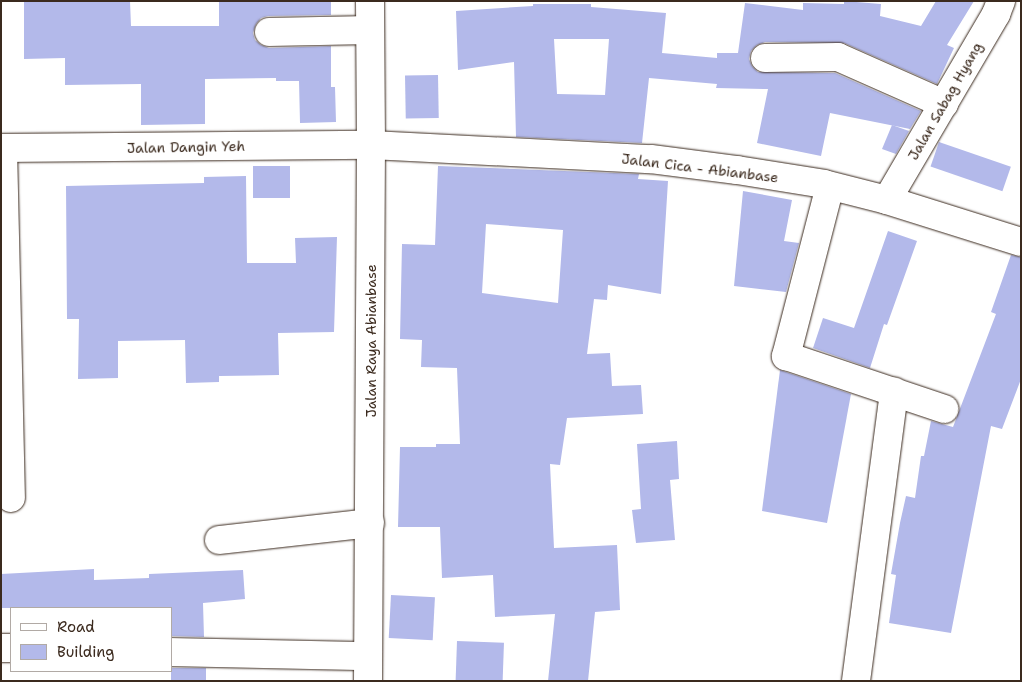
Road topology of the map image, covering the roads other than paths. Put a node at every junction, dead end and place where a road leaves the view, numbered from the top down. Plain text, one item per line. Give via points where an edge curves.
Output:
1 (370, 1) edge
2 (1001, 1) edge
3 (370, 30) junction
4 (269, 32) dead end
5 (765, 58) dead end
6 (944, 104) junction
7 (371, 144) junction
8 (2, 148) edge
9 (830, 186) junction
10 (887, 200) junction
11 (1021, 242) edge
12 (894, 391) junction
13 (944, 409) dead end
14 (11, 498) dead end
15 (370, 523) junction
16 (218, 540) dead end
17 (172, 652) edge
18 (368, 669) edge
19 (856, 681) edge

1 - 3 street, Jalan Raya Abianbase
2 - 6 street, Jalan Sabag Hyang
3 - 4 street
3 - 7 street, Jalan Raya Abianbase
5 - 6 street via 838,57
6 - 10 street, Jalan Sabag Hyang
7 - 8 street, Jalan Dangin Yeh
7 - 9 street, Jalan Cica - Abianbase via 651,159
7 - 15 street, Jalan Raya Abianbase
8 - 14 street
9 - 10 street, Jalan Cica - Abianbase
9 - 12 street via 786,356
10 - 11 street, Jalan Cica - Abianbase
12 - 13 street
12 - 19 street
15 - 16 street
15 - 18 street, Jalan Raya Abianbase
17 - 18 street

